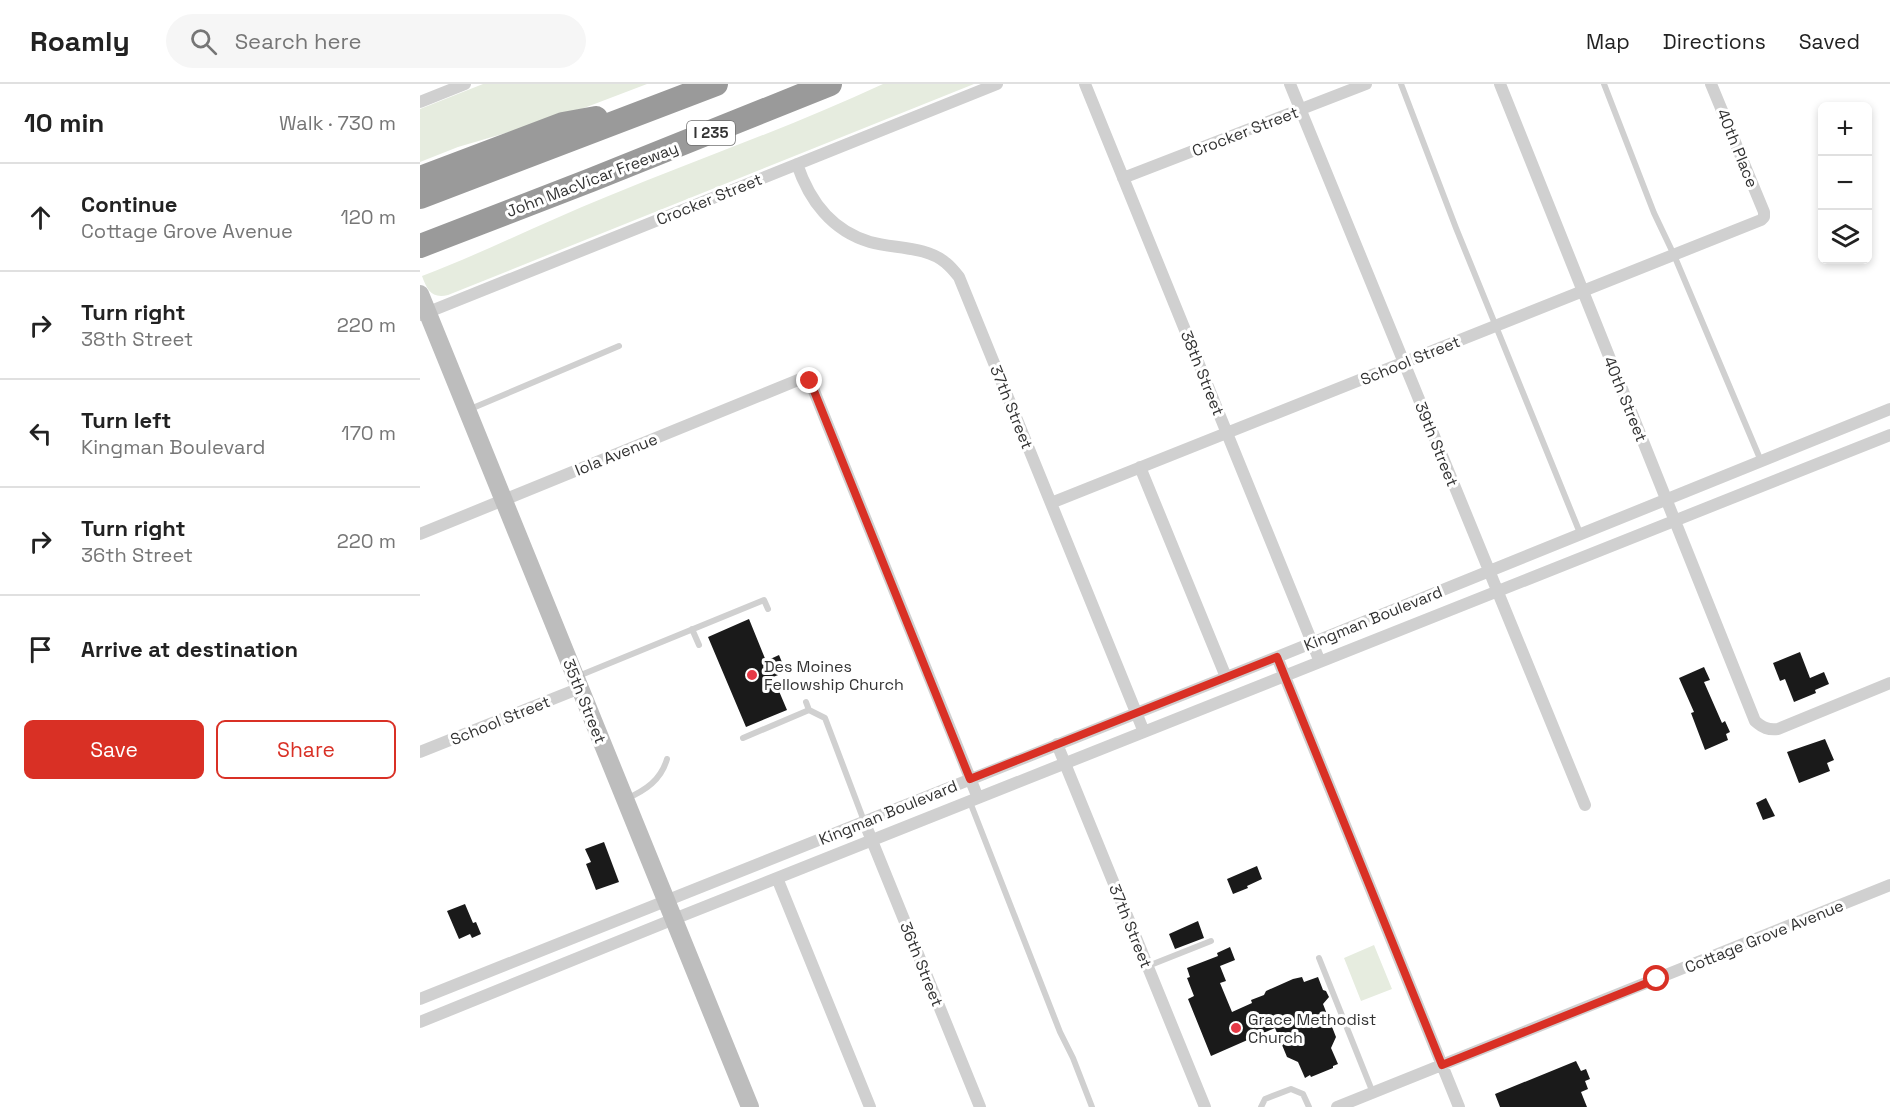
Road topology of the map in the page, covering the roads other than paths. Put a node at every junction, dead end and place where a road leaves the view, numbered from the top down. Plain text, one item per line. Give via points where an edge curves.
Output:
1 (465, 84) edge
2 (716, 84) edge
3 (830, 84) edge
4 (997, 84) edge
5 (1086, 84) edge
6 (1290, 84) edge
7 (1366, 84) edge
8 (1401, 84) edge
9 (1500, 84) edge
10 (1604, 84) edge
11 (1711, 84) edge
12 (420, 102) edge
13 (1300, 110) junction
14 (797, 164) junction
15 (1124, 178) junction
16 (427, 185) edge
17 (1764, 212) joint
18 (456, 238) junction
19 (420, 246) edge
20 (1674, 255) junction
21 (420, 261) edge
22 (1583, 291) junction
23 (420, 294) edge
24 (424, 314) edge
25 (1496, 326) junction
26 (619, 346) dead end
27 (1404, 362) junction
28 (1890, 409) edge
29 (467, 410) junction
30 (1227, 433) junction
31 (1890, 435) edge
32 (1761, 461) junction
33 (1140, 467) junction
34 (1666, 498) junction
35 (504, 500) junction
36 (1051, 503) junction
37 (1675, 521) junction
38 (1580, 533) junction
39 (420, 534) edge
40 (1489, 570) junction
41 (1497, 592) junction
42 (768, 609) dead end
43 (692, 629) junction
44 (1312, 643) junction
45 (699, 645) dead end
46 (1277, 657) junction
47 (1320, 662) junction
48 (1284, 676) junction
49 (1226, 677) junction
50 (578, 682) junction
51 (1890, 683) edge
52 (806, 702) dead end
53 (809, 710) junction
54 (1136, 713) junction
55 (1144, 732) junction
56 (742, 738) dead end
57 (1057, 744) junction
58 (420, 752) edge
59 (667, 759) dead end
60 (1065, 763) junction
61 (970, 779) junction
62 (626, 799) junction
63 (974, 800) junction
64 (1585, 804) dead end
65 (864, 821) junction
66 (872, 840) junction
67 (777, 878) junction
68 (1890, 885) edge
69 (666, 900) junction
70 (674, 919) junction
71 (1211, 941) dead end
72 (1319, 958) dead end
73 (1148, 966) junction
74 (420, 999) edge
75 (420, 1022) edge
76 (1442, 1065) junction
77 (1373, 1093) junction
78 (745, 1105) edge
79 (870, 1107) edge
80 (980, 1107) edge
81 (1092, 1107) edge
82 (1205, 1107) edge
83 (1262, 1107) edge
84 (1308, 1107) edge
85 (1337, 1107) edge
86 (1459, 1107) edge

1 - 12 street
2 - 16 highway, I 235 via 638,115
3 - 18 highway, John MacVicar Freeway / I 235
4 - 14 street, Crocker Street
5 - 15 street, 38th Street
6 - 13 street, 39th Street
7 - 13 street, Crocker Street
8 - 25 lane
9 - 22 street, 40th Street
10 - 20 lane
11 - 17 street, 40th Place
13 - 15 street, Crocker Street
13 - 27 street, 39th Street
14 - 24 street, Crocker Street
14 - 36 street, 37th Street via 815,203 839,227 869,242 930,254 959,277
15 - 30 street, 38th Street
17 - 20 street, School Street via 1761,220
18 - 19 highway, John MacVicar Freeway / I 235
18 - 21 highway
20 - 22 street, School Street
20 - 32 lane
22 - 25 street, School Street
22 - 34 street, 40th Street
23 - 24 street, 35th Street
24 - 29 street, 35th Street
25 - 27 street, School Street
25 - 38 lane
26 - 29 lane
27 - 30 street, School Street
27 - 40 street, 39th Street
28 - 32 street, Kingman Boulevard
29 - 35 street, 35th Street
30 - 33 street, School Street
30 - 44 street, 38th Street
31 - 37 street, Kingman Boulevard
32 - 34 street, Kingman Boulevard
33 - 36 street, School Street
33 - 49 street
34 - 37 street, 40th Street
34 - 38 street, Kingman Boulevard
35 - 39 street, Iola Avenue
35 - 50 street, 35th Street
35 - 61 street, Iola Avenue via 807,378
36 - 54 street, 37th Street
37 - 41 street, Kingman Boulevard
37 - 51 street, 40th Street via 1752,714 1762,728 1778,729
38 - 40 street, Kingman Boulevard
40 - 41 street, 39th Street
40 - 44 street, Kingman Boulevard
41 - 47 street, Kingman Boulevard
41 - 64 street, 39th Street
42 - 43 lane via 764,600
43 - 45 lane
43 - 50 lane
44 - 46 street, Kingman Boulevard
44 - 47 street, 38th Street
46 - 48 street
46 - 49 street, Kingman Boulevard
47 - 48 street, Kingman Boulevard
48 - 55 street, Kingman Boulevard
48 - 76 street
49 - 54 street, Kingman Boulevard
50 - 58 street, School Street
50 - 62 street, 35th Street
52 - 53 lane
53 - 56 lane
53 - 65 lane via 825,718
54 - 55 street, 37th Street
54 - 57 street, Kingman Boulevard
55 - 60 street, Kingman Boulevard
57 - 60 street, 37th Street
57 - 61 street, Kingman Boulevard
59 - 62 lane via 656,780
60 - 63 street, Kingman Boulevard
60 - 73 street, 37th Street
61 - 63 street
61 - 65 street, Kingman Boulevard
62 - 69 street, 35th Street
63 - 66 street, Kingman Boulevard
63 - 81 lane
65 - 66 street, 36th Street
65 - 69 street, Kingman Boulevard
66 - 67 street, Kingman Boulevard
66 - 80 street, 36th Street
67 - 70 street, Kingman Boulevard
67 - 79 street
68 - 76 street, Cottage Grove Avenue
69 - 70 street, 35th Street
69 - 74 street, Kingman Boulevard
70 - 75 street, Kingman Boulevard
70 - 78 street, 35th Street
71 - 73 lane
72 - 77 lane
73 - 82 street, 37th Street
76 - 77 street, Cottage Grove Avenue
76 - 86 street
77 - 85 street, Cottage Grove Avenue
83 - 84 lane via 1265,1099 1291,1089 1303,1094

